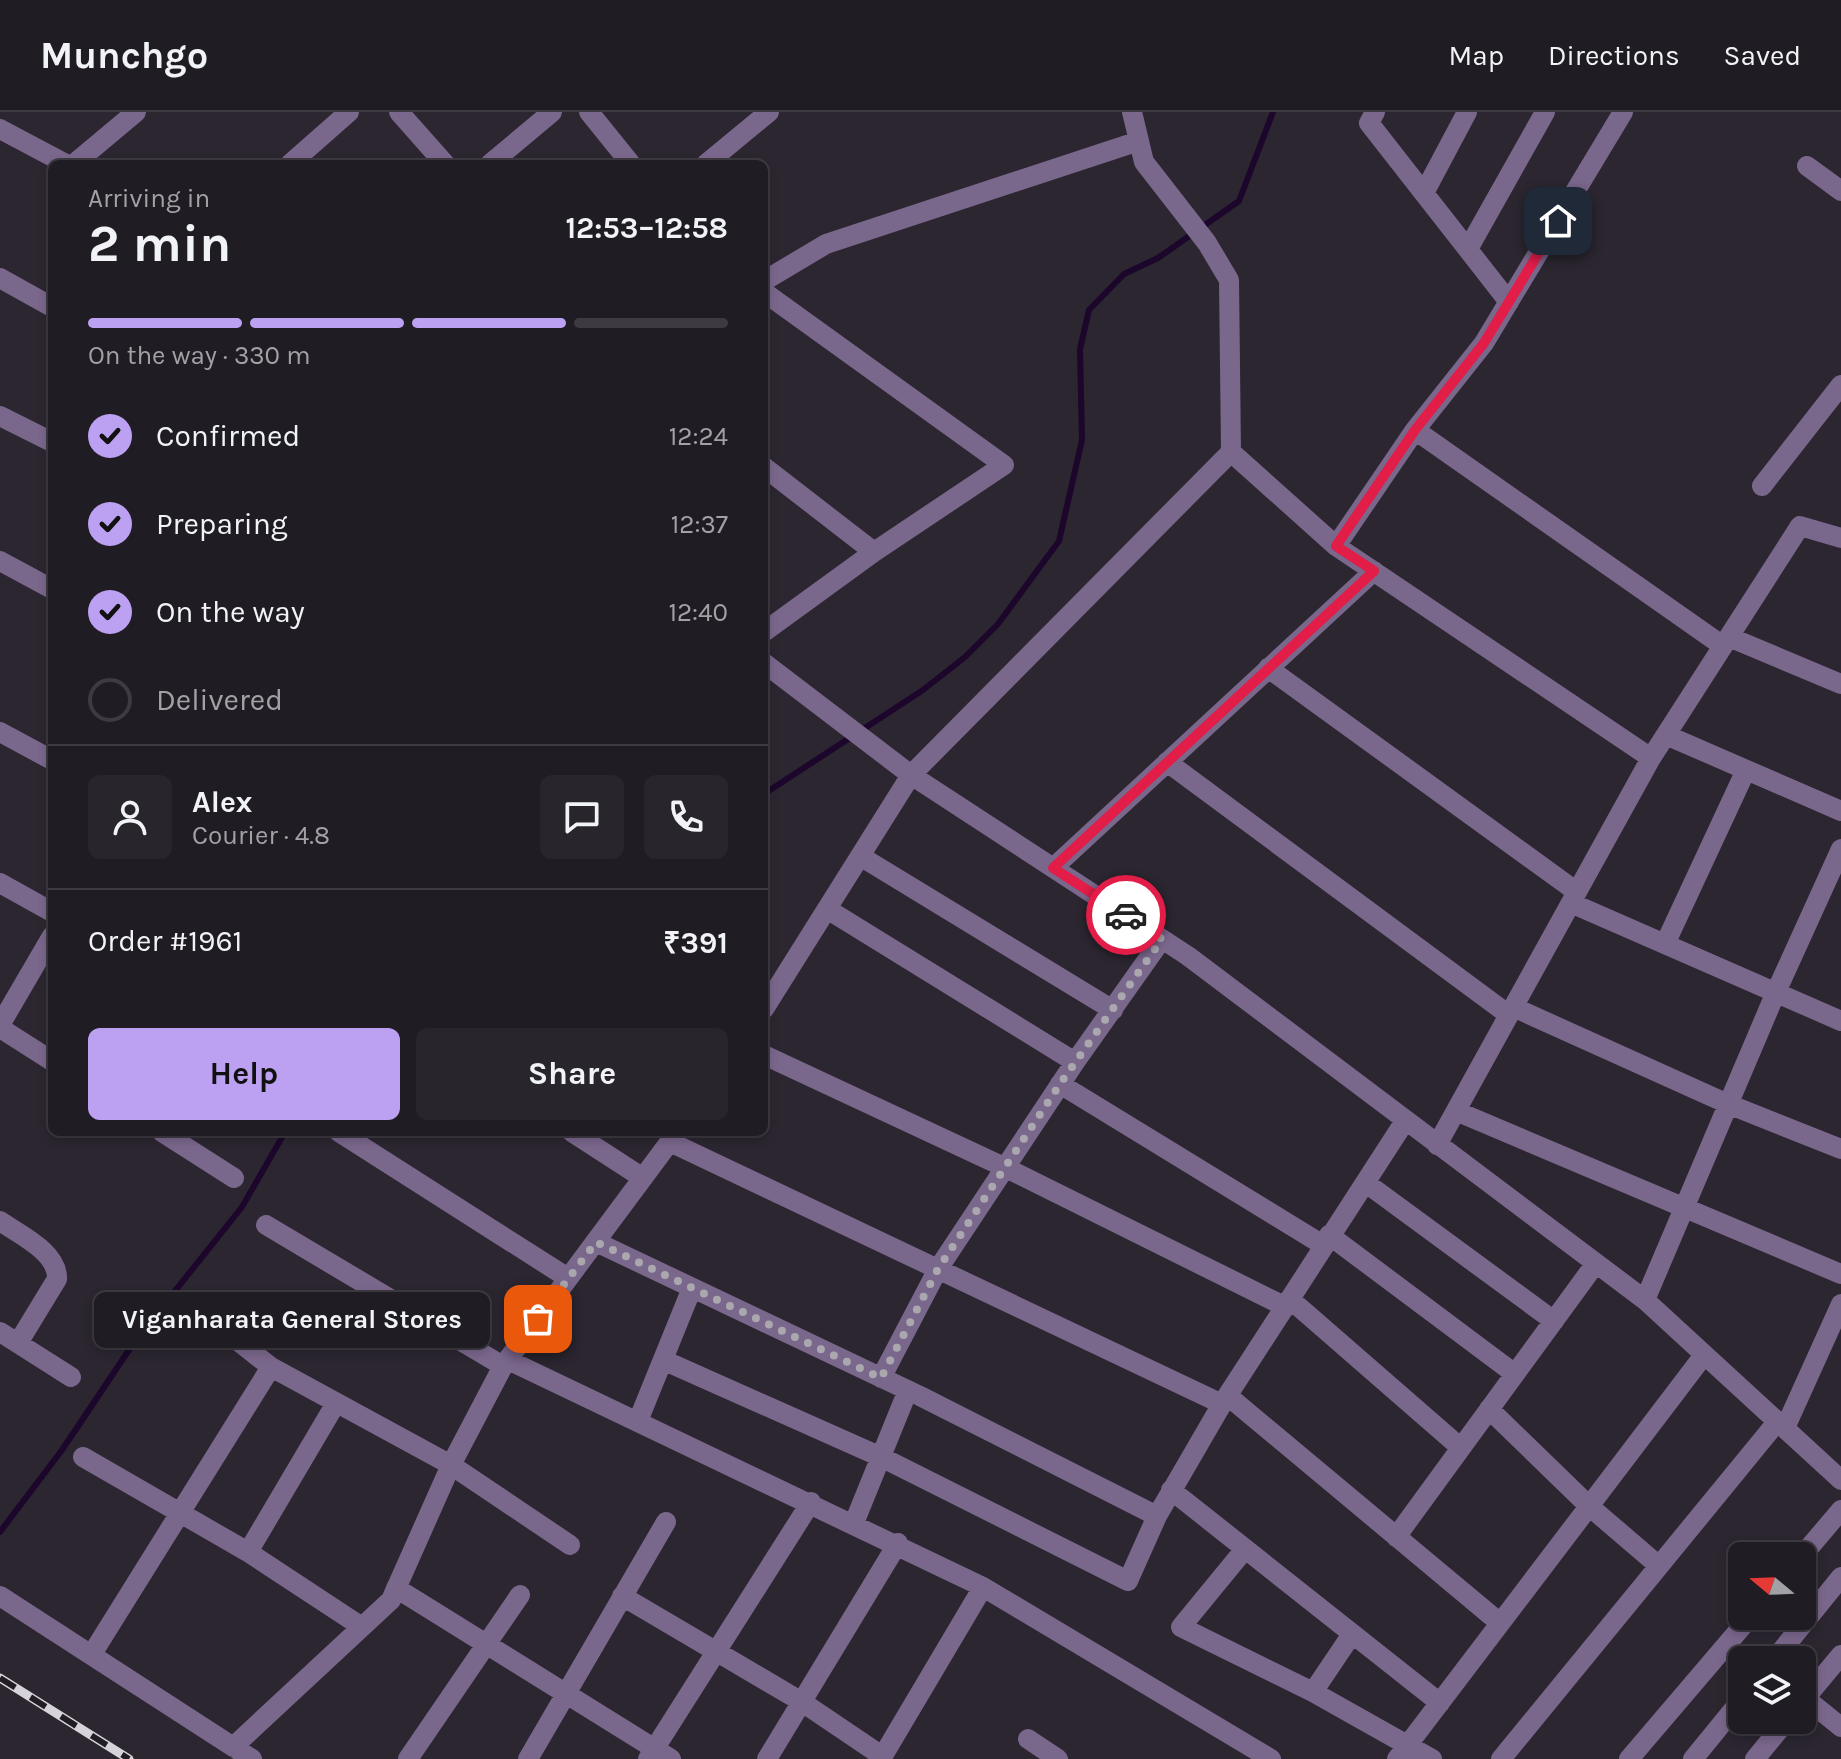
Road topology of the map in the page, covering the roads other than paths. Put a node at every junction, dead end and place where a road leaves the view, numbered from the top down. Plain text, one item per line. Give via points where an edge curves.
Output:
1 (136, 112) edge
2 (349, 112) edge
3 (399, 112) edge
4 (552, 112) edge
5 (589, 112) edge
6 (769, 112) edge
7 (1132, 112) edge
8 (1375, 112) edge
9 (1467, 112) edge
10 (1545, 112) edge
11 (1623, 112) edge
12 (0, 129) edge
13 (1139, 141) junction
14 (58, 160) edge
15 (79, 160) edge
16 (295, 160) edge
17 (441, 160) edge
18 (495, 160) edge
19 (628, 160) edge
20 (711, 160) edge
21 (1807, 166) dead end
22 (1841, 191) edge
23 (1424, 193) junction
24 (1468, 249) junction
25 (0, 278) edge
26 (768, 279) edge
27 (768, 295) edge
28 (1509, 302) junction
29 (48, 305) edge
30 (1841, 385) edge
31 (0, 416) edge
32 (1415, 430) junction
33 (48, 440) edge
34 (1231, 452) junction
35 (768, 470) edge
36 (1762, 486) dead end
37 (1841, 538) edge
38 (1336, 546) junction
39 (874, 552) junction
40 (0, 561) edge
41 (1374, 571) junction
42 (48, 587) edge
43 (768, 629) edge
44 (1726, 641) junction
45 (768, 666) edge
46 (1268, 668) junction
47 (1841, 684) edge
48 (0, 732) edge
49 (1666, 735) junction
50 (48, 758) edge
51 (1651, 758) junction
52 (1167, 762) junction
53 (1746, 770) junction
54 (911, 775) junction
55 (1841, 811) edge
56 (1841, 849) edge
57 (860, 856) junction
58 (1053, 868) junction
59 (0, 883) edge
60 (1574, 898) junction
61 (827, 909) junction
62 (48, 910) edge
63 (1162, 939) junction
64 (48, 943) edge
65 (1665, 944) junction
66 (770, 987) edge
67 (1776, 992) junction
68 (1113, 1010) junction
69 (1511, 1011) junction
70 (1841, 1021) edge
71 (0, 1026) edge
72 (768, 1057) edge
73 (48, 1058) edge
74 (1075, 1062) junction
75 (1060, 1084) junction
76 (1728, 1104) junction
77 (1456, 1111) junction
78 (1405, 1121) junction
79 (168, 1136) edge
80 (345, 1136) edge
81 (578, 1136) edge
82 (673, 1137) edge
83 (1437, 1145) junction
84 (1841, 1149) edge
85 (1004, 1167) junction
86 (234, 1178) dead end
87 (643, 1178) junction
88 (1366, 1183) junction
89 (1685, 1206) junction
90 (0, 1221) edge
91 (266, 1225) dead end
92 (1326, 1240) junction
93 (596, 1242) junction
94 (1596, 1263) junction
95 (938, 1269) junction
96 (1841, 1274) edge
97 (568, 1278) junction
98 (692, 1288) junction
99 (1645, 1300) junction
100 (1288, 1304) junction
101 (1841, 1304) edge
102 (1554, 1321) junction
103 (214, 1322) dead end
104 (0, 1332) edge
105 (1835, 1332) edge
106 (18, 1343) junction
107 (1704, 1355) junction
108 (663, 1360) junction
109 (505, 1363) junction
110 (271, 1367) junction
111 (1515, 1374) junction
112 (71, 1377) dead end
113 (881, 1378) junction
114 (908, 1390) junction
115 (1225, 1400) junction
116 (336, 1403) junction
117 (1489, 1409) junction
118 (638, 1421) junction
119 (1781, 1425) junction
120 (1461, 1448) junction
121 (83, 1457) dead end
122 (881, 1457) junction
123 (451, 1465) junction
124 (1841, 1480) edge
125 (1171, 1490) junction
126 (811, 1502) junction
127 (1589, 1506) junction
128 (1841, 1510) edge
129 (179, 1511) junction
130 (1157, 1516) junction
131 (666, 1522) dead end
132 (854, 1523) junction
133 (1396, 1537) junction
134 (1814, 1542) edge
135 (898, 1543) junction
136 (570, 1545) dead end
137 (1245, 1549) junction
138 (248, 1552) junction
139 (1659, 1566) junction
140 (1841, 1577) edge
141 (983, 1587) junction
142 (396, 1588) junction
143 (520, 1595) dead end
144 (0, 1596) edge
145 (622, 1596) junction
146 (1500, 1623) junction
147 (362, 1627) junction
148 (1739, 1630) edge
149 (1352, 1634) junction
150 (1785, 1646) edge
151 (486, 1647) junction
152 (715, 1653) junction
153 (92, 1654) junction
154 (1841, 1655) edge
155 (1816, 1685) edge
156 (1313, 1692) junction
157 (565, 1695) junction
158 (802, 1702) junction
159 (1440, 1703) junction
160 (1816, 1709) edge
161 (1728, 1716) edge
162 (1841, 1727) edge
163 (1776, 1734) edge
164 (1028, 1739) dead end
165 (233, 1747) junction
166 (1402, 1752) edge
167 (658, 1755) edge
168 (882, 1758) edge
169 (252, 1759) edge
170 (408, 1759) edge
171 (528, 1759) edge
172 (767, 1759) edge
173 (1058, 1759) edge
174 (1271, 1759) edge
175 (1432, 1759) edge
176 (1501, 1759) edge
177 (1629, 1759) edge
178 (1693, 1759) edge
179 (1755, 1759) edge

1 - 15 street
2 - 16 street
3 - 17 street
4 - 18 street
5 - 19 street
6 - 20 street
7 - 13 street
8 - 23 street via 1369,123
9 - 23 street
10 - 24 street
11 - 28 street
12 - 14 street
13 - 26 street via 826,244
13 - 34 street via 1144,162 1229,280
21 - 22 street
23 - 24 street
24 - 28 street
25 - 29 street
27 - 39 street via 1004,465
28 - 32 street via 1484,343
30 - 36 street
31 - 33 street
32 - 38 street
32 - 44 street
34 - 38 street
34 - 54 street
35 - 39 street
37 - 44 street via 1800,526
38 - 41 street
39 - 43 street
40 - 42 street
41 - 46 street
41 - 51 street
44 - 47 street
44 - 49 street
45 - 54 street
46 - 52 street
46 - 60 street
48 - 50 street
49 - 51 street
49 - 53 street
51 - 60 street
52 - 58 street
52 - 69 street
53 - 55 street
53 - 65 street
54 - 57 street
54 - 58 street
56 - 67 street
57 - 61 street
57 - 68 street
58 - 63 street
59 - 62 street
60 - 65 street
60 - 69 street
61 - 66 street
61 - 74 street
63 - 68 street
63 - 78 street
64 - 71 street
65 - 67 street
67 - 70 street
67 - 76 street
68 - 74 street
69 - 76 street
69 - 77 street
71 - 73 street
72 - 85 street
74 - 75 street
75 - 85 street
75 - 92 street
76 - 84 street
76 - 89 street
77 - 83 street
77 - 89 street
78 - 83 street
78 - 88 street
79 - 86 street
80 - 97 street
81 - 87 street
82 - 87 street
82 - 95 street
83 - 94 street
85 - 95 street
85 - 100 street
87 - 93 street
88 - 92 street
88 - 102 street
89 - 96 street
89 - 99 street
90 - 106 street via 58,1268 57,1279
91 - 109 street
92 - 100 street
92 - 111 street
93 - 97 street
93 - 98 street
94 - 99 street
94 - 102 street
95 - 113 street
95 - 115 street
97 - 109 street
98 - 108 street
98 - 113 street
99 - 107 street
100 - 115 street
100 - 120 street
101 - 105 street
102 - 111 street
103 - 110 street
104 - 106 street
105 - 119 street
106 - 112 street
107 - 119 street
107 - 127 street
108 - 118 street
108 - 122 street
109 - 118 street
109 - 123 street
110 - 116 street
110 - 129 street
111 - 117 street
113 - 114 street
114 - 122 street
114 - 130 street
115 - 125 street
115 - 133 street
116 - 123 street
116 - 138 street
117 - 120 street
117 - 127 street
118 - 126 street
119 - 124 street
119 - 139 street
120 - 133 street
121 - 129 street
122 - 130 street via 1128,1581
122 - 132 street
123 - 136 street
123 - 142 street
125 - 130 street
125 - 137 street
126 - 132 street
126 - 152 street
127 - 139 street
127 - 146 street
128 - 134 street
129 - 138 street
129 - 153 street
131 - 145 street
132 - 135 street
133 - 146 street
135 - 141 street
135 - 158 street
137 - 149 street
137 - 156 street via 1181,1627
138 - 147 street
139 - 176 street
140 - 150 street
141 - 168 street
141 - 174 street
142 - 147 street via 391,1600
142 - 151 street
143 - 151 street
144 - 153 street
145 - 152 street
145 - 157 street
146 - 159 street
147 - 165 street
148 - 177 street
149 - 156 street
149 - 159 street
151 - 157 street
151 - 170 street
152 - 158 street
152 - 167 street
153 - 165 street
154 - 155 street
156 - 166 street
157 - 167 street
157 - 171 street
158 - 168 street
158 - 172 street
159 - 166 street
160 - 162 street
161 - 178 street
163 - 179 street
164 - 173 street
165 - 169 street
166 - 175 street

